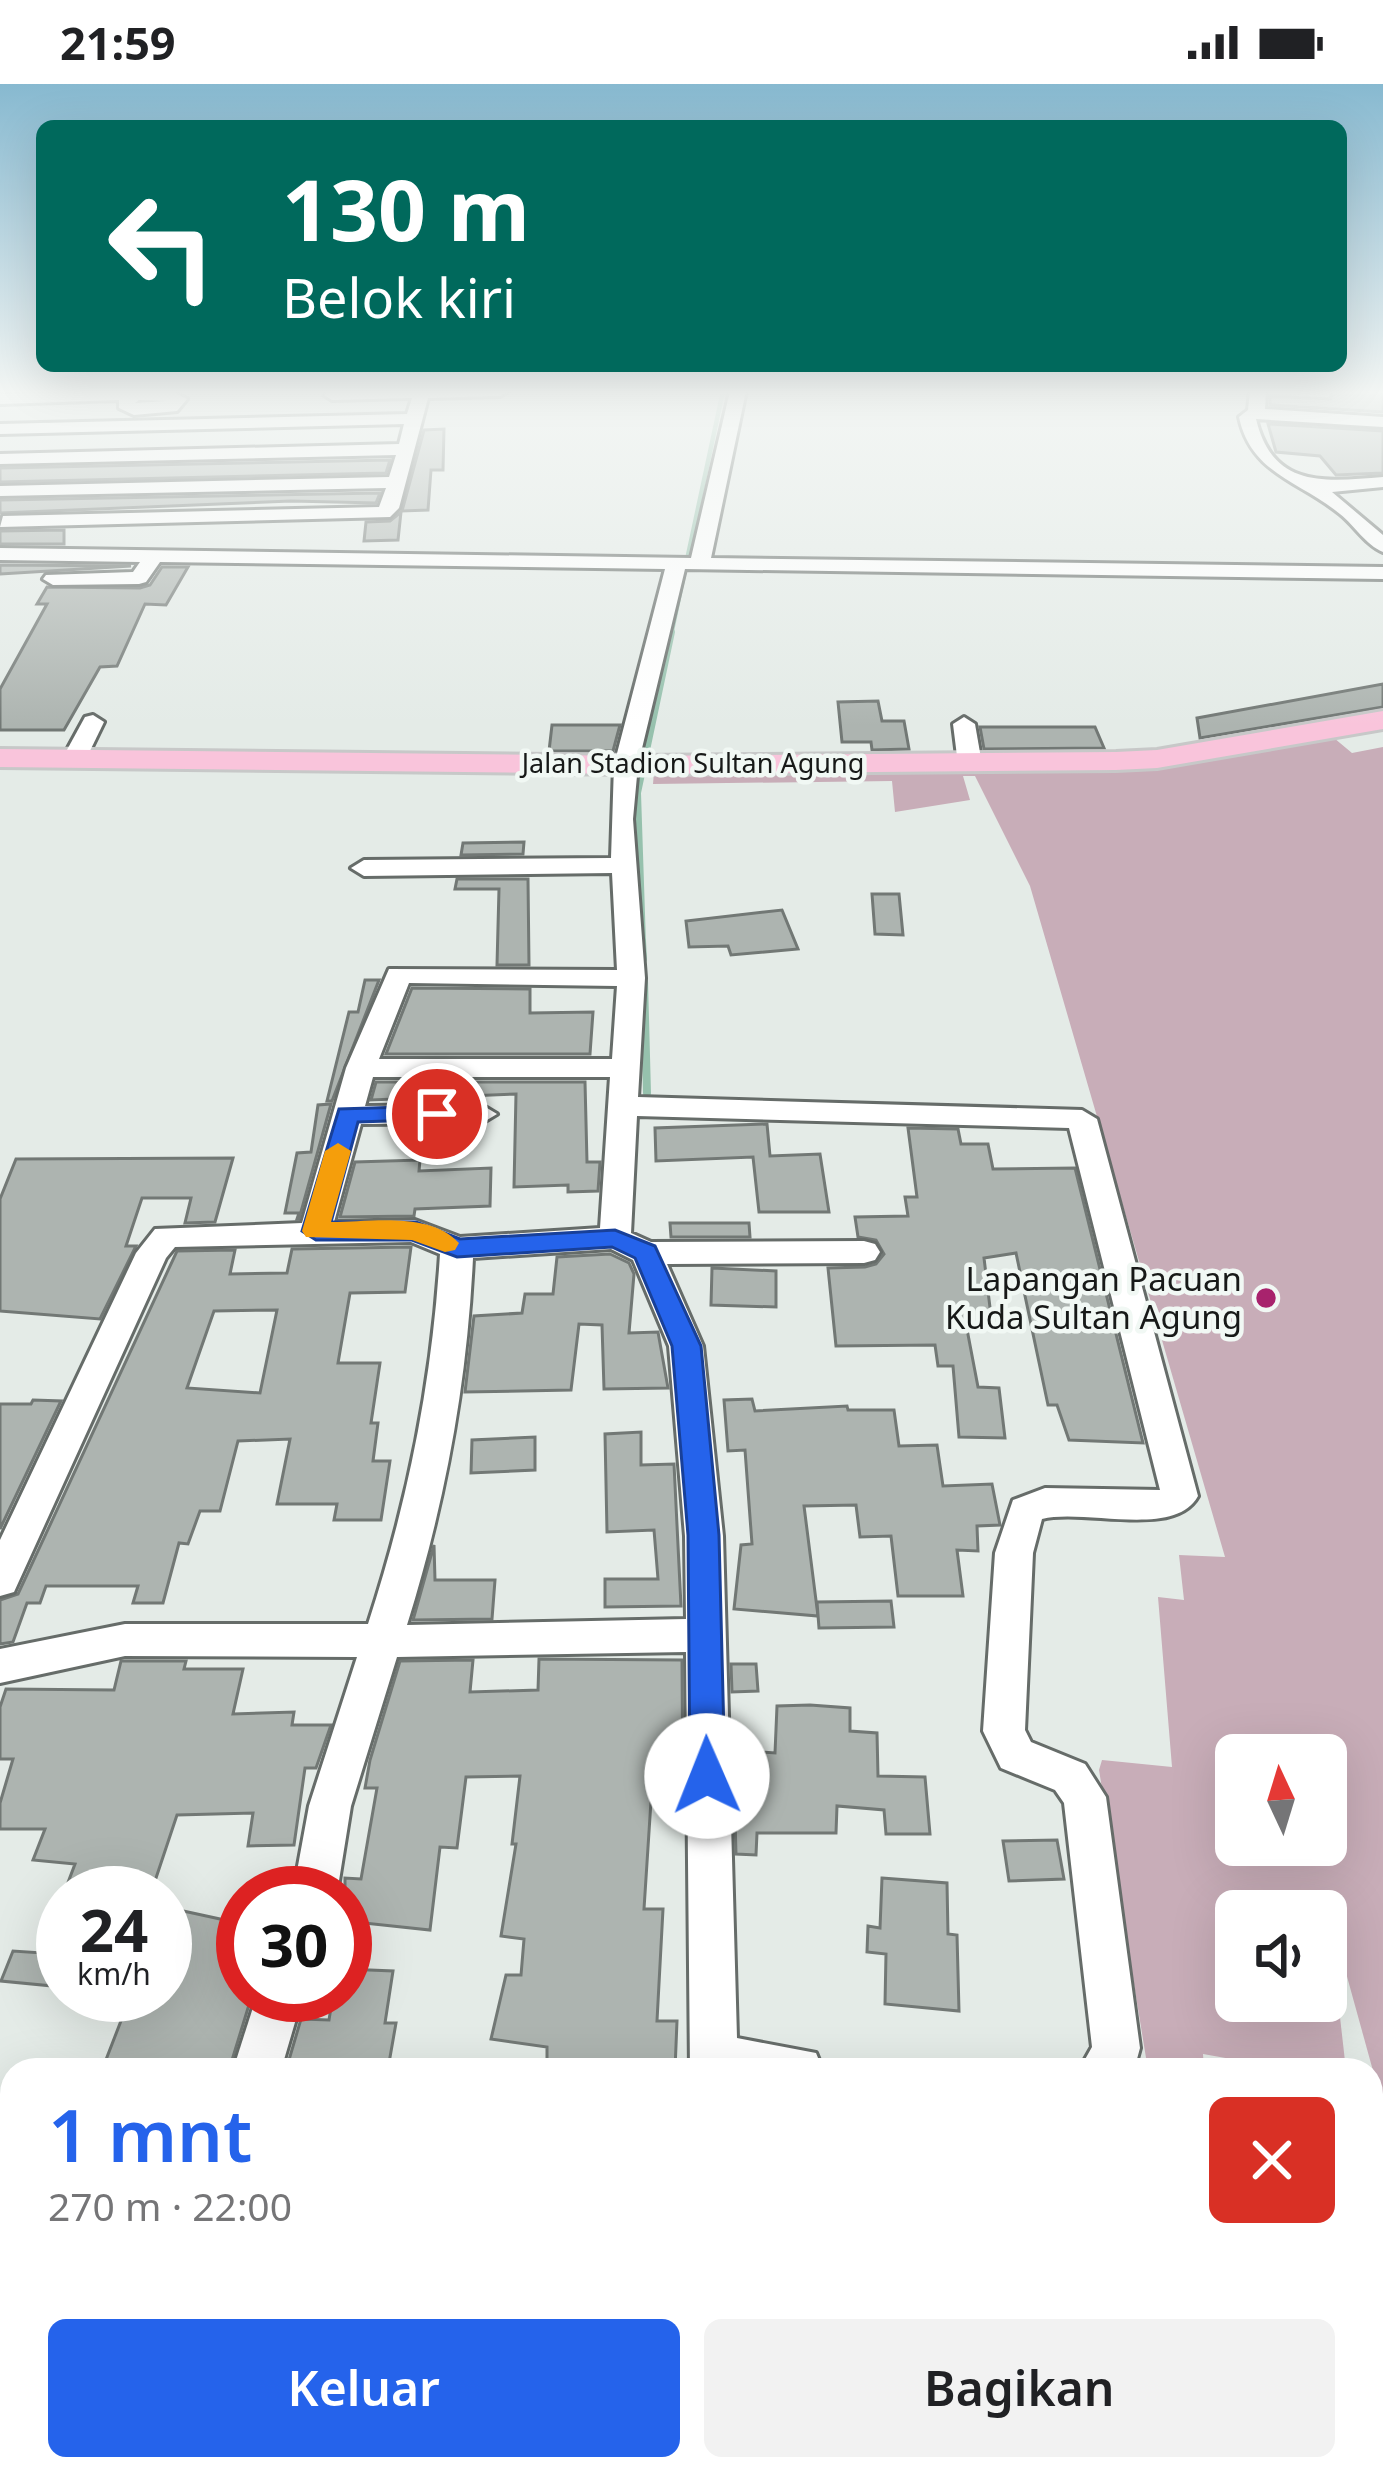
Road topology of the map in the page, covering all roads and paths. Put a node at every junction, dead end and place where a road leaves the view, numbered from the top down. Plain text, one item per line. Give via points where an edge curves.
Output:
1 (109, 503) edge
2 (391, 503) edge
3 (705, 503) edge
4 (1337, 503) edge
5 (101, 520) junction
6 (3, 523) dead end
7 (1383, 546) edge
8 (0, 554) edge
9 (688, 562) junction
10 (1383, 573) edge
11 (1383, 720) edge
12 (93, 722) dead end
13 (964, 724) dead end
14 (0, 758) edge
15 (74, 759) junction
16 (970, 764) junction
17 (638, 765) junction
18 (622, 865) junction
19 (364, 868) dead end
20 (631, 978) junction
21 (626, 1068) junction
22 (361, 1069) junction
23 (624, 1106) junction
24 (482, 1114) dead end
25 (348, 1115) junction
26 (316, 1231) junction
27 (630, 1246) junction
28 (457, 1248) junction
29 (864, 1252) dead end
30 (0, 1581) edge
31 (704, 1635) junction
32 (380, 1642) junction
33 (0, 1666) edge
34 (320, 1866) edge
35 (272, 2022) edge
36 (261, 2058) edge
37 (714, 2058) edge
38 (1112, 2058) edge

1 - 5 street
2 - 5 street via 373,516
3 - 9 street
4 - 7 street
5 - 6 street
8 - 9 street via 69,555 53,579 139,578 154,556
9 - 10 street
9 - 17 street
11 - 16 main road, Jalan Stadion Sultan Agung via 1157,759
12 - 15 street
13 - 16 street
14 - 15 main road, Jalan Stadion Sultan Agung
15 - 17 main road, Jalan Stadion Sultan Agung
16 - 17 main road, Jalan Stadion Sultan Agung
17 - 18 street
18 - 19 street
18 - 20 street
20 - 21 street
20 - 22 street via 399,975
21 - 22 street
21 - 23 street
22 - 25 street
23 - 27 street
23 - 38 street via 1082,1119 1180,1496 1168,1504 1046,1502 1026,1510 1013,1553 1004,1731 1016,1755 1070,1777 1085,1797
24 - 25 street
25 - 26 street
26 - 28 street via 416,1231
26 - 30 street via 166,1237
27 - 28 street
27 - 29 street
27 - 31 street via 686,1346 704,1535
28 - 32 street via 441,1418
31 - 32 street
31 - 37 street
32 - 33 street via 124,1640
32 - 34 street
35 - 36 street

